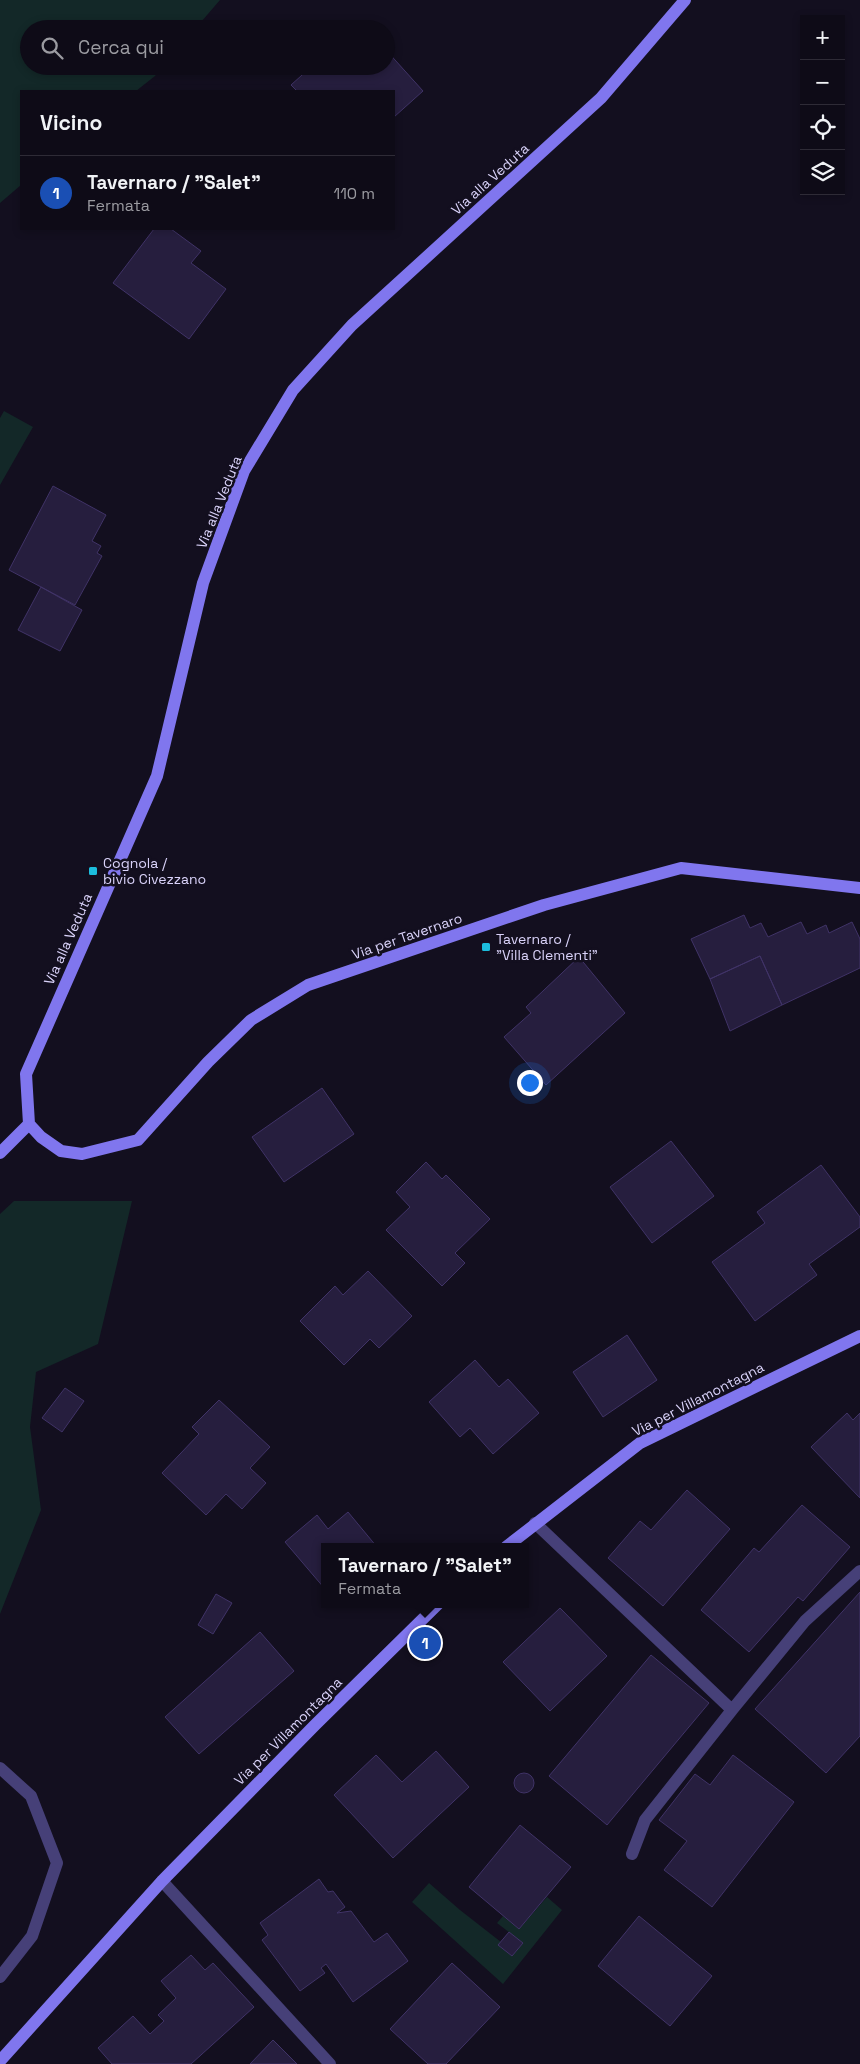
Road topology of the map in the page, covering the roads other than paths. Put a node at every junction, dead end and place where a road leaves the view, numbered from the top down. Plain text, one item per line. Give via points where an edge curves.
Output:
1 (685, 0) edge
2 (860, 888) edge
3 (29, 1124) junction
4 (0, 1153) edge
5 (860, 1336) edge
6 (535, 1523) junction
7 (511, 1543) edge
8 (860, 1570) edge
9 (434, 1608) edge
10 (732, 1710) junction
11 (0, 1768) edge
12 (632, 1854) dead end
13 (162, 1881) junction
14 (0, 1978) edge
15 (0, 2061) edge
16 (330, 2064) edge

1 - 3 street, Via alla Veduta via 601,98 352,325 293,390 244,471 203,583 157,776 26,1074
2 - 3 street, Via per Tavernaro via 681,868 544,905 308,985 251,1020 208,1062 138,1140 82,1154 61,1151
3 - 4 street
5 - 6 street, Via per Villamontagna via 640,1443
6 - 7 street, Via per Villamontagna
6 - 10 street
8 - 10 street via 805,1621
9 - 13 street, Via per Villamontagna
10 - 12 street via 645,1820
11 - 14 street via 31,1796 57,1863 32,1936
13 - 15 street, Via per Villamontagna
13 - 16 street

